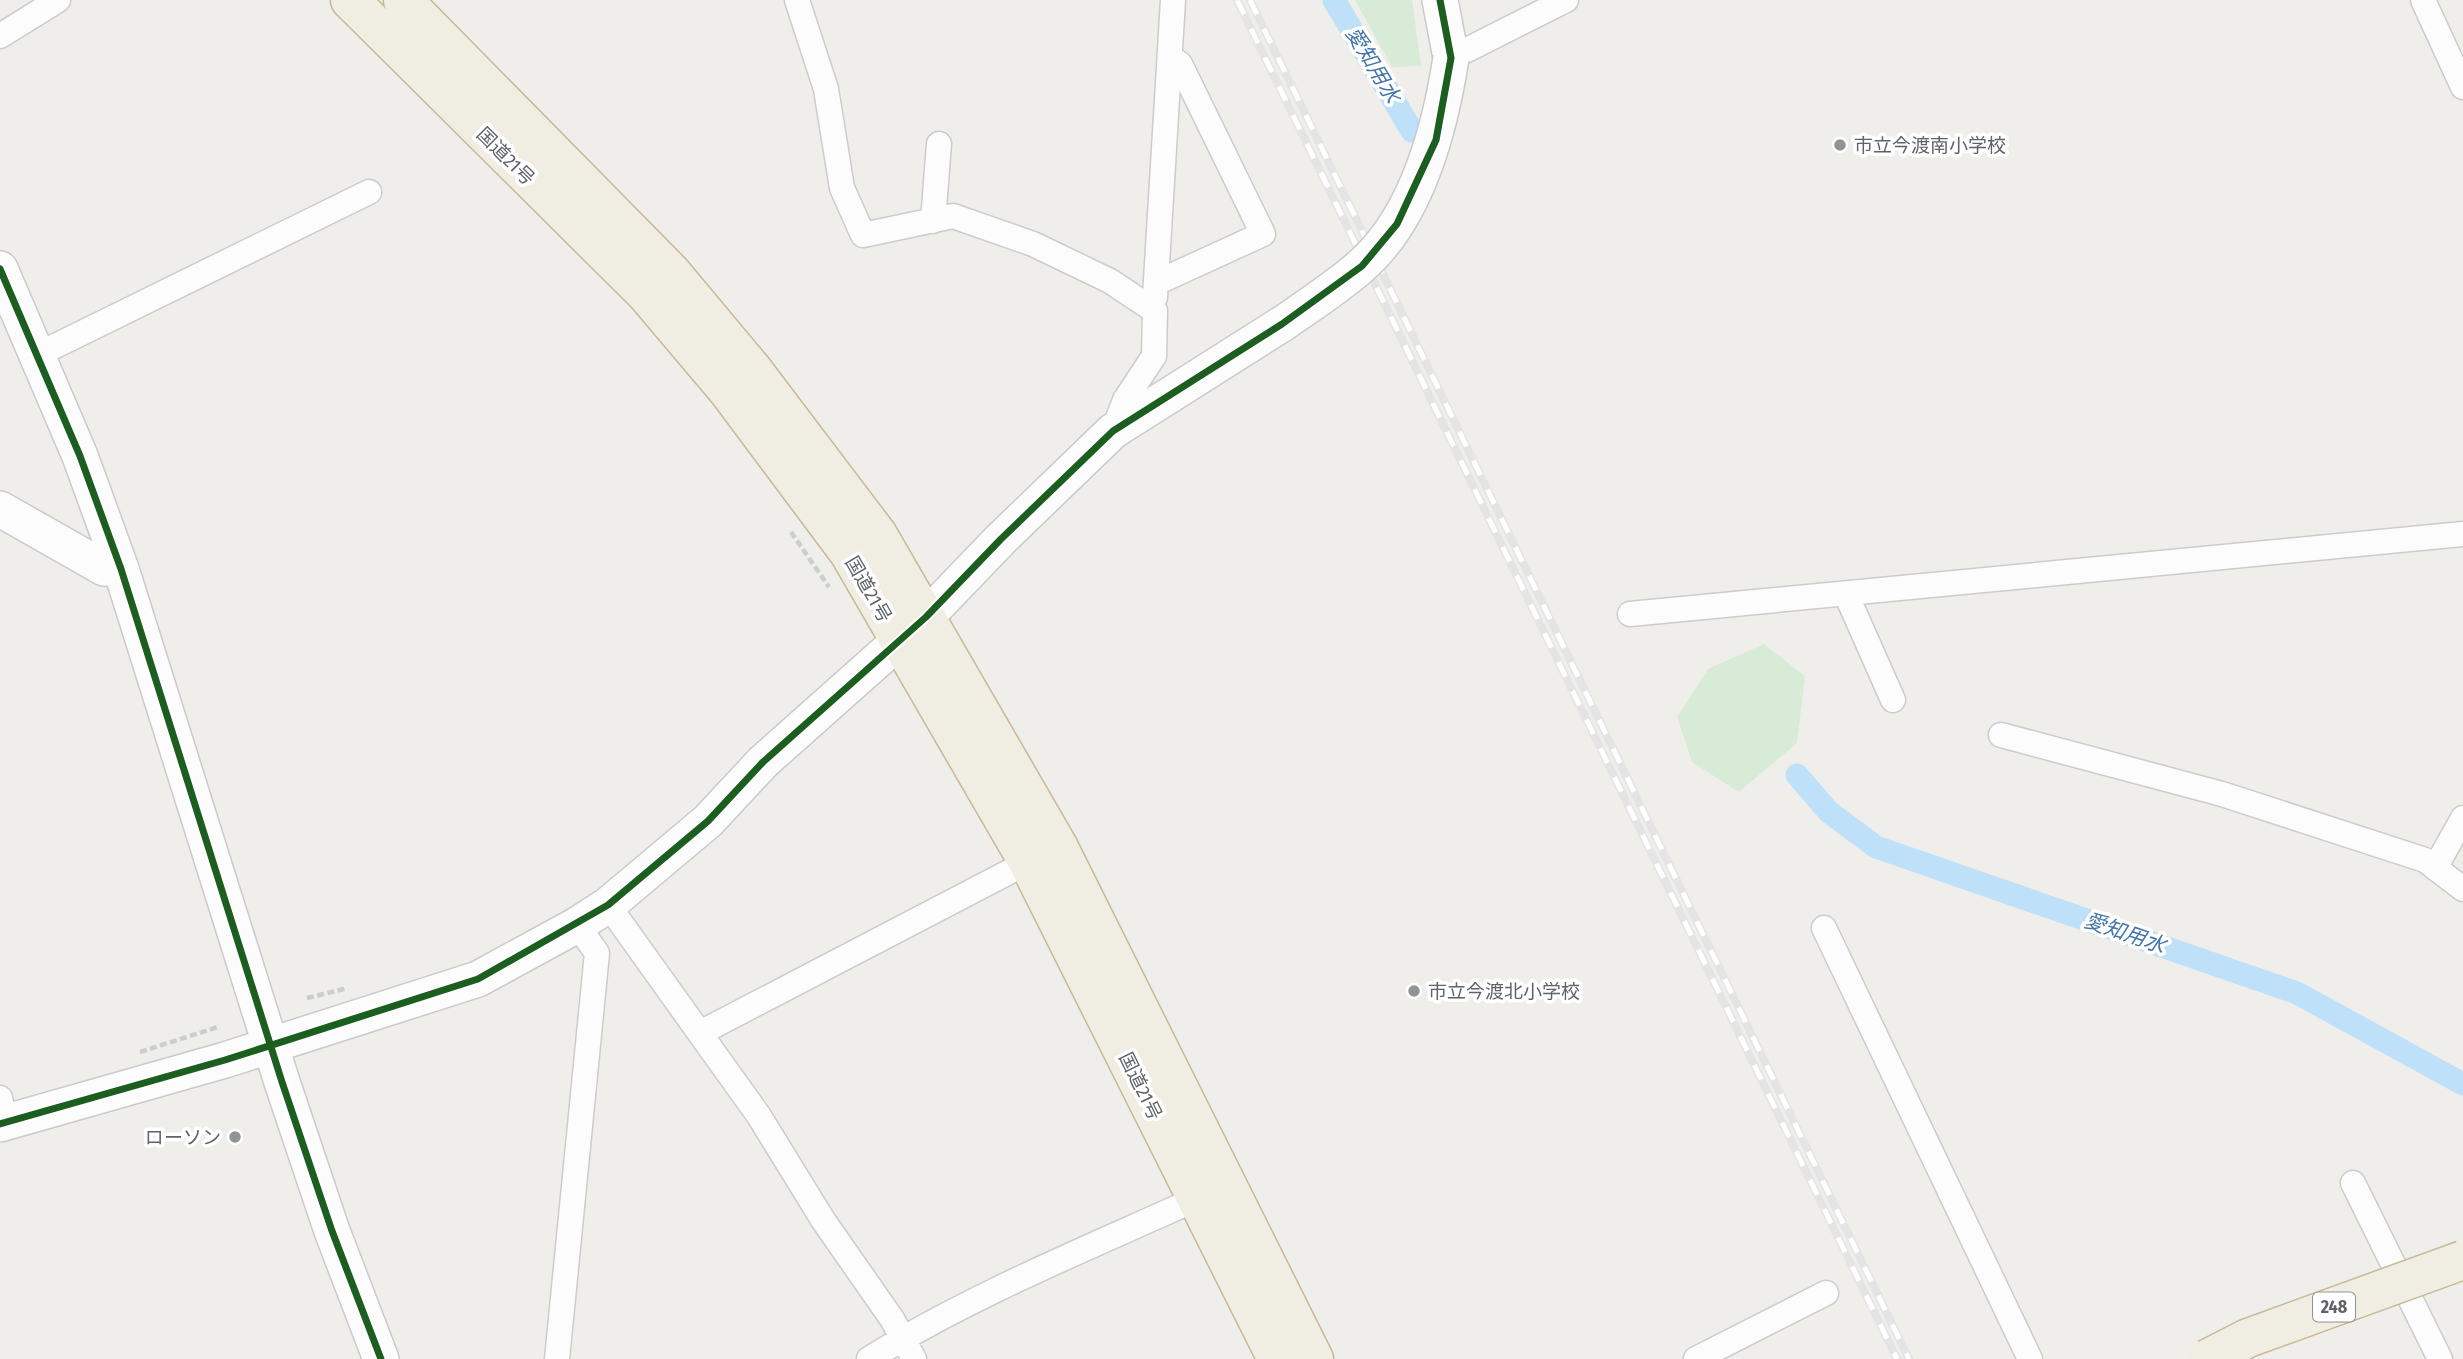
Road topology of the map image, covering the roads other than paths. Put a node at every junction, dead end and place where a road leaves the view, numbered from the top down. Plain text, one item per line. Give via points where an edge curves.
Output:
1 (58, 0) edge
2 (350, 0) edge
3 (403, 0) edge
4 (797, 0) edge
5 (1173, 0) edge
6 (1440, 0) edge
7 (1566, 0) edge
8 (2423, 0) edge
9 (0, 36) edge
10 (2456, 55) edge
11 (1170, 57) junction
12 (1451, 58) junction
13 (2463, 87) edge
14 (939, 144) dead end
15 (369, 192) dead end
16 (933, 220) junction
17 (0, 269) edge
18 (1156, 283) junction
19 (1155, 311) junction
20 (38, 354) junction
21 (1113, 431) junction
22 (0, 509) edge
23 (2461, 538) edge
24 (121, 569) junction
25 (1846, 594) junction
26 (1630, 614) dead end
27 (912, 629) junction
28 (1893, 700) dead end
29 (2001, 735) dead end
30 (2463, 818) edge
31 (1028, 862) junction
32 (2435, 868) junction
33 (2463, 889) edge
34 (608, 905) junction
35 (578, 925) junction
36 (1824, 928) dead end
37 (700, 1033) junction
38 (271, 1045) junction
39 (2, 1115) edge
40 (2353, 1184) dead end
41 (1196, 1199) junction
42 (2463, 1260) edge
43 (1826, 1293) dead end
44 (908, 1349) edge
45 (381, 1359) edge
46 (556, 1359) edge
47 (869, 1359) edge
48 (1277, 1359) edge
49 (1314, 1359) edge
50 (1696, 1359) edge
51 (2030, 1359) edge
52 (2207, 1359) edge
53 (2440, 1359) edge

1 - 9 street
2 - 27 highway, 国道21号 via 646,294
3 - 27 highway, 国道21号 via 671,272 753,370 878,535
4 - 16 street via 826,89 842,188 863,235
5 - 11 street
6 - 12 street
7 - 12 street
8 - 10 street
10 - 13 street
11 - 18 street
11 - 18 street via 1180,64 1263,234
12 - 21 street, bridge via 1436,140 1396,224 1362,266 1282,324
14 - 16 street
15 - 20 street
16 - 19 street via 953,216 1033,244 1110,281
17 - 20 street
18 - 19 street
19 - 21 street via 1154,356 1125,400
20 - 24 street
21 - 27 street
22 - 24 street via 104,568
23 - 25 street
24 - 38 street
25 - 26 street
25 - 28 street
27 - 31 highway, 国道21号
27 - 34 street via 763,762 708,821
27 - 49 highway, 国道21号 via 1058,846
29 - 32 street via 2222,794 2425,860
30 - 32 street
31 - 37 street
31 - 41 highway, 国道21号
32 - 33 street
34 - 35 street
34 - 37 street
35 - 38 street via 478,979
35 - 46 street via 597,953
36 - 51 street
37 - 44 street via 759,1116
38 - 39 street
38 - 45 street via 332,1231
40 - 53 street
41 - 44 street via 1023,1277
41 - 48 highway, 国道21号
42 - 52 highway, 248, bridge via 2248,1338
43 - 50 street
44 - 47 street

